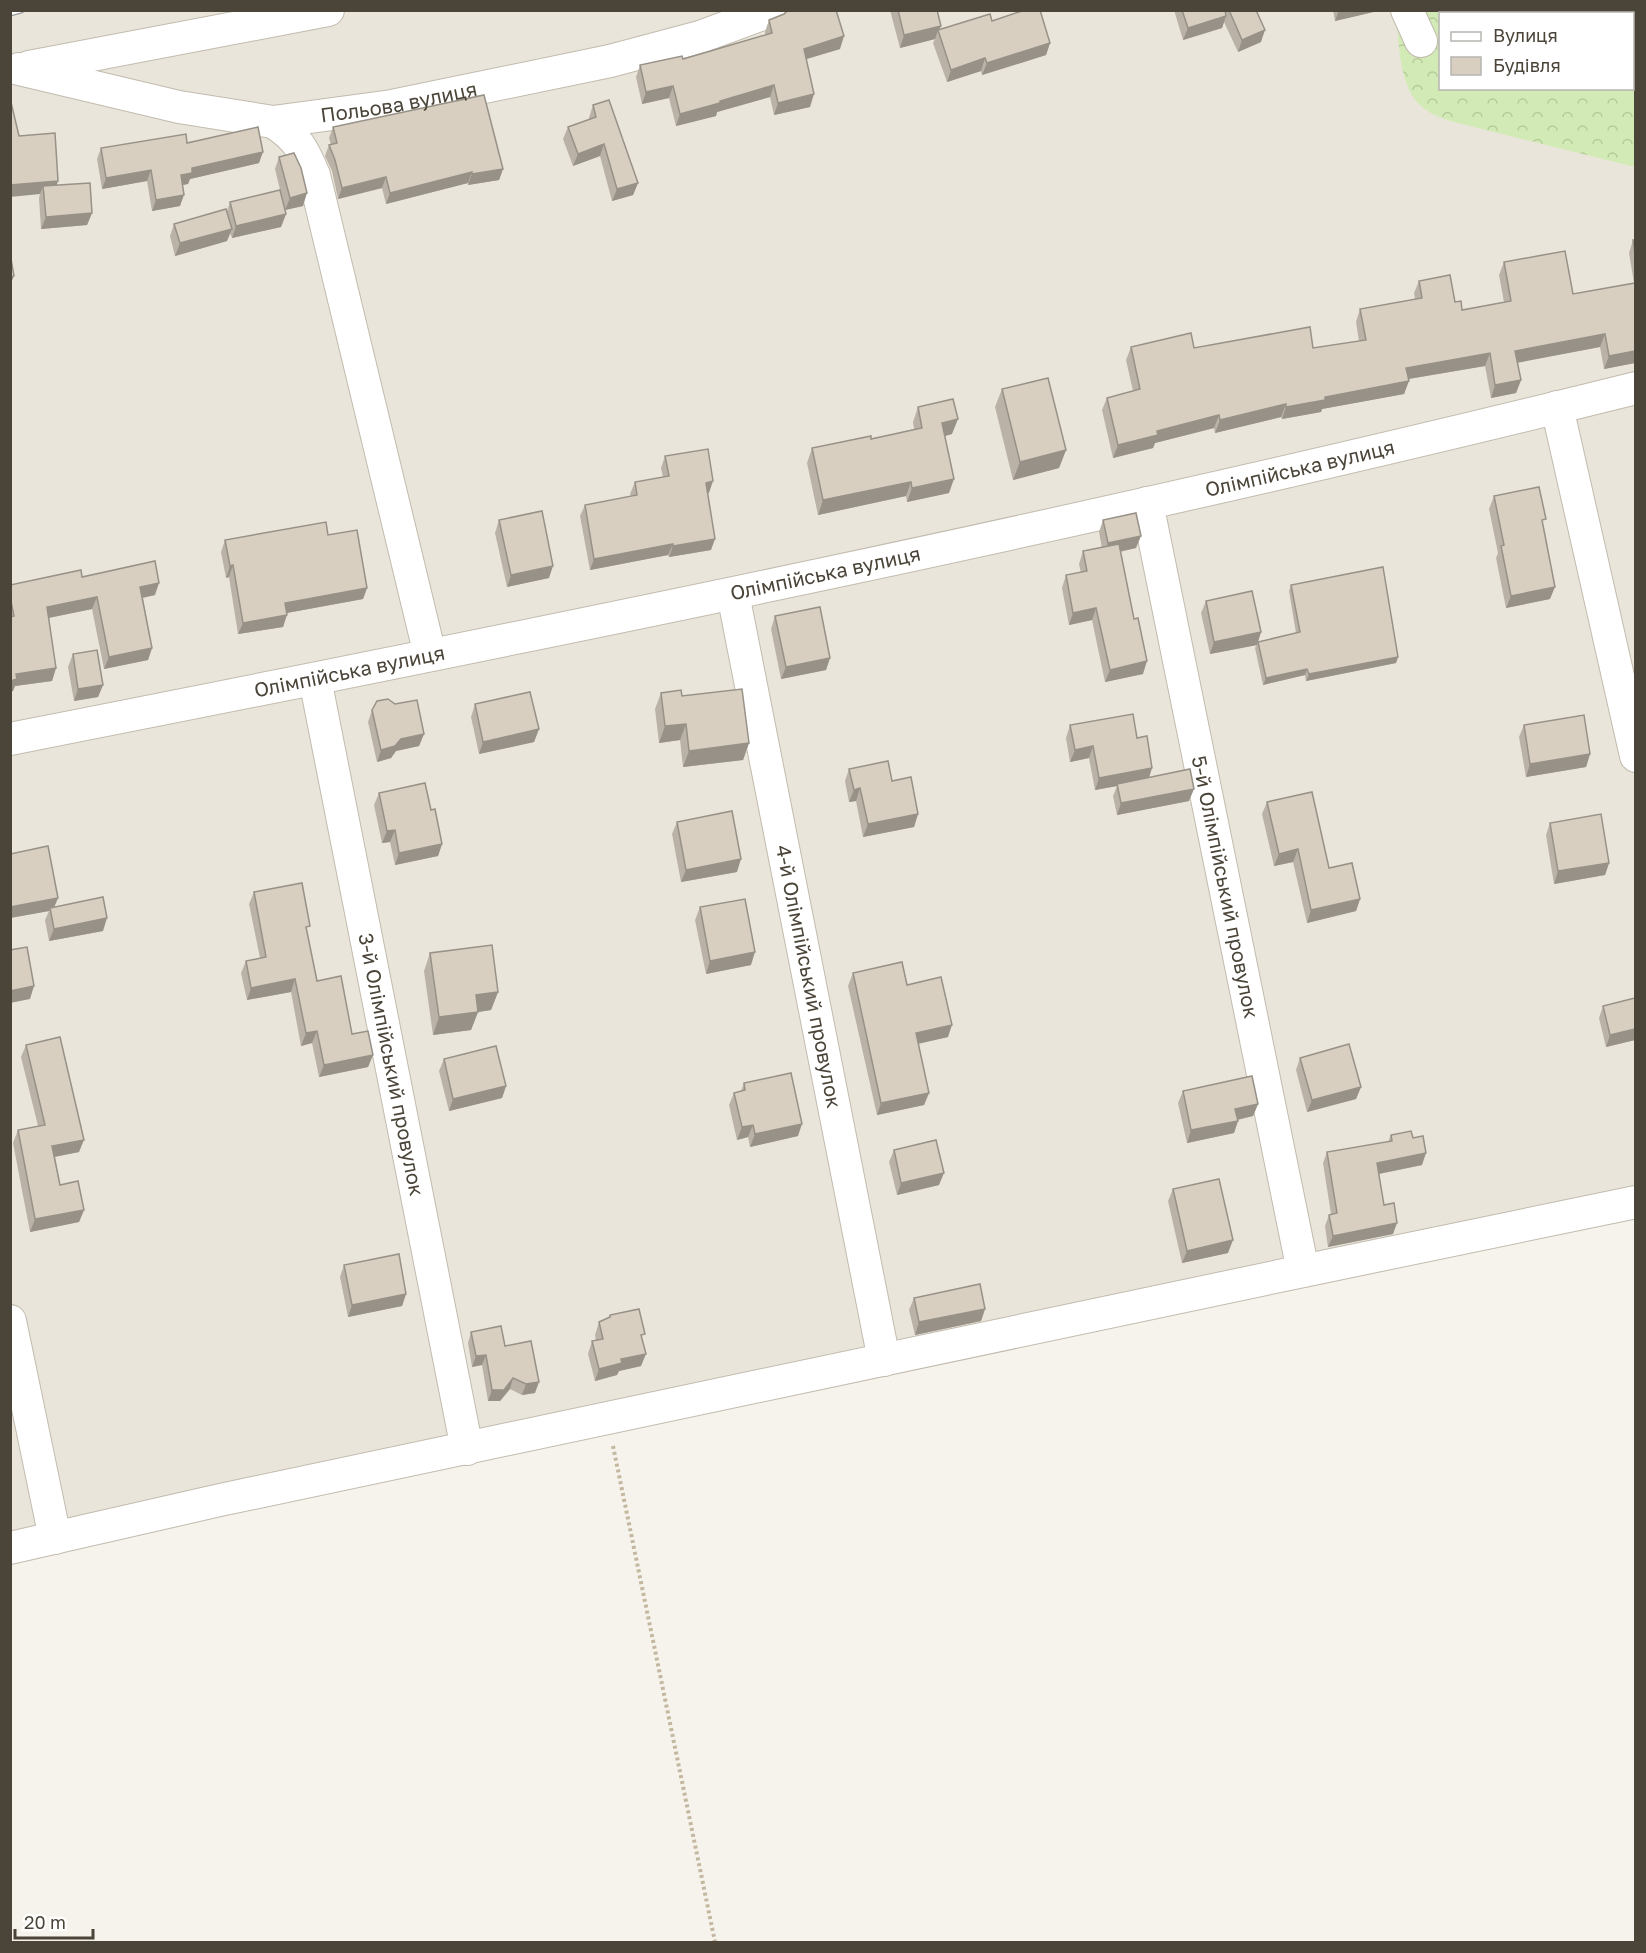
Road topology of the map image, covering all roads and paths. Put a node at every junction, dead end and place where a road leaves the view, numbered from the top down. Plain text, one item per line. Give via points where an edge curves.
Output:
1 (328, 10) edge
2 (773, 10) edge
3 (1407, 10) edge
4 (1421, 41) dead end
5 (15, 69) edge
6 (273, 122) junction
7 (1635, 388) edge
8 (1557, 407) junction
9 (1147, 503) junction
10 (734, 594) junction
11 (430, 655) junction
12 (315, 679) junction
13 (10, 740) edge
14 (1635, 756) edge
15 (1635, 1202) edge
16 (1303, 1271) junction
17 (10, 1321) edge
18 (884, 1360) junction
19 (607, 1419) junction
20 (467, 1449) junction
21 (55, 1538) junction
22 (10, 1548) edge
23 (715, 1942) edge

1 - 5 street
2 - 6 street, Польова вулиця via 700,37 610,61 392,106
3 - 4 street
5 - 6 street, Польова вулиця via 179,108
6 - 11 street via 290,133 315,175
7 - 8 street, Олімпійська вулиця
8 - 9 street, Олімпійська вулиця
8 - 14 street
9 - 10 street, Олімпійська вулиця
9 - 16 street, 5-й Олімпійський провулок
10 - 11 street, Олімпійська вулиця
10 - 18 street, 4-й Олімпійський провулок
11 - 12 street, Олімпійська вулиця
12 - 13 street, Олімпійська вулиця
12 - 20 street, 3-й Олімпійський провулок
15 - 16 street
16 - 18 street
17 - 21 street
18 - 19 street
19 - 20 street
19 - 23 path
20 - 21 street
21 - 22 street

